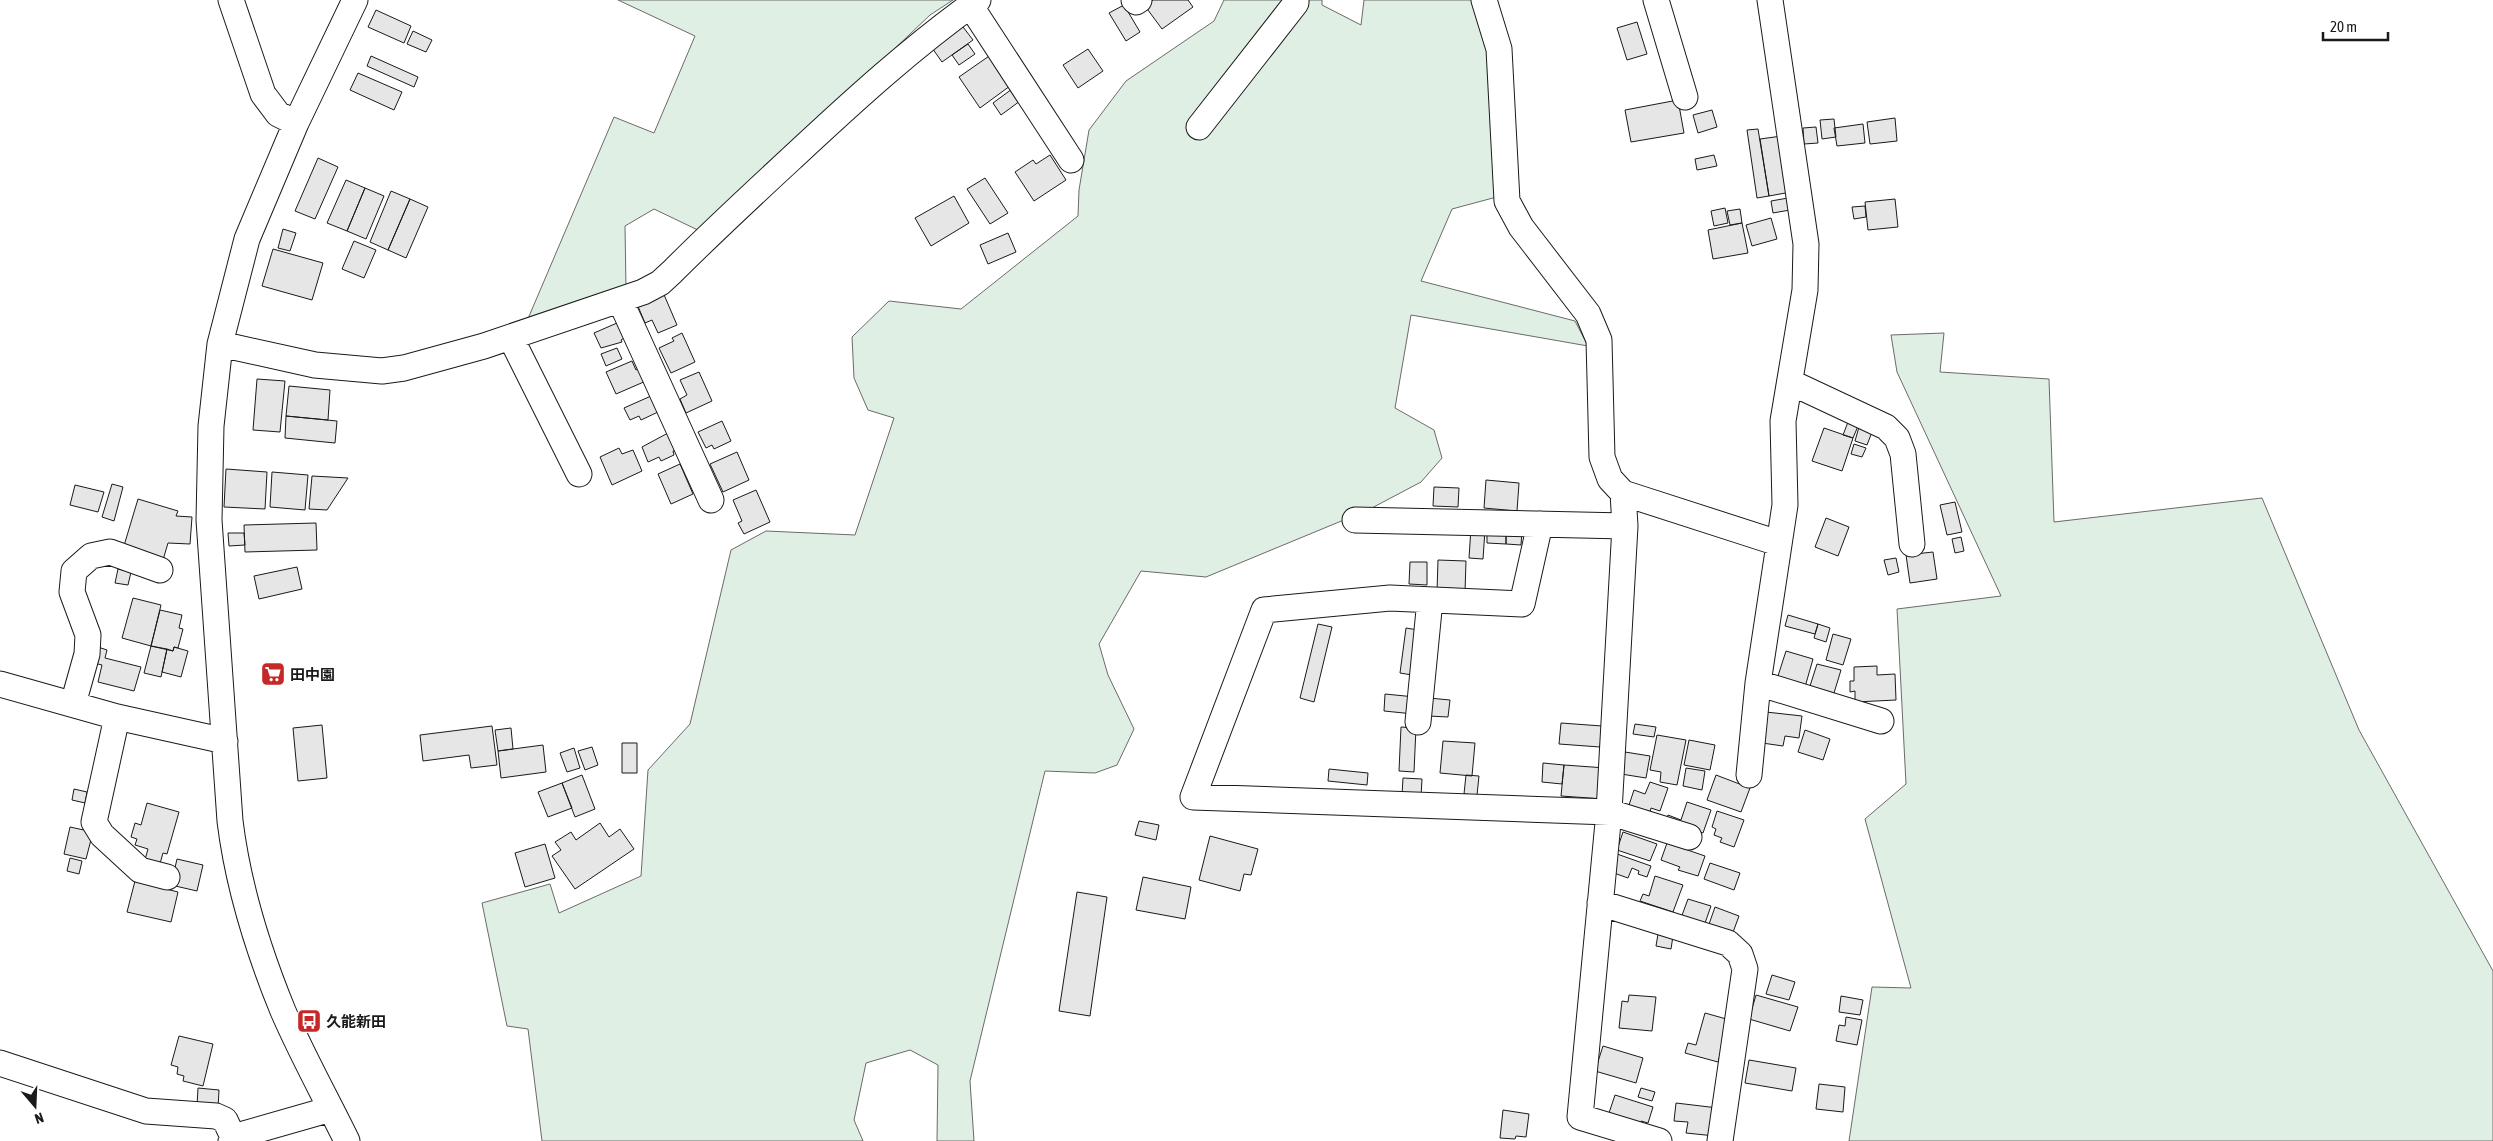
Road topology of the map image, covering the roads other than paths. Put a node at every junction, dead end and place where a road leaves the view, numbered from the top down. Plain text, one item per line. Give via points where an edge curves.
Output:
1 (231, 0) edge
2 (355, 0) edge
3 (1134, 0) edge
4 (1139, 0) edge
5 (1296, 0) edge
6 (1484, 0) edge
7 (1656, 0) edge
8 (1770, 0) edge
9 (974, 3) edge
10 (1685, 96) dead end
11 (296, 123) junction
12 (1199, 127) dead end
13 (1072, 160) dead end
14 (620, 300) junction
15 (511, 338) junction
16 (220, 344) junction
17 (1790, 382) junction
18 (579, 474) dead end
19 (1623, 493) junction
20 (711, 500) dead end
21 (1355, 520) dead end
22 (1540, 524) junction
23 (1624, 526) junction
24 (1778, 543) junction
25 (1912, 544) dead end
26 (160, 570) dead end
27 (1430, 600) junction
28 (1758, 683) junction
29 (0, 684) edge
30 (73, 704) junction
31 (117, 717) junction
32 (1881, 721) dead end
33 (1418, 722) dead end
34 (225, 741) junction
35 (1749, 775) dead end
36 (1609, 812) junction
37 (1689, 837) dead end
38 (167, 877) dead end
39 (1600, 903) junction
40 (0, 1063) edge
41 (331, 1109) junction
42 (232, 1139) edge
43 (347, 1141) edge
44 (1659, 1141) edge
45 (1720, 1141) edge

1 - 11 street via 263,94 278,114
2 - 11 street
3 - 4 street
5 - 12 street
6 - 19 street via 1499,49 1507,201 1521,227 1588,314 1599,340 1602,457 1610,479
7 - 10 street
8 - 17 street via 1806,244 1805,290
9 - 13 street
9 - 14 street via 938,28 832,121 660,283
11 - 16 street via 247,239
14 - 15 street
14 - 20 street
15 - 16 street via 441,359 382,371 314,365
15 - 18 street
16 - 34 street via 211,426 209,520
17 - 24 street via 1783,420 1786,505
17 - 25 street via 1886,427 1898,438 1903,454
19 - 23 street
19 - 24 street
21 - 22 street
22 - 23 street
22 - 27 street via 1522,604
23 - 36 street
24 - 28 street
26 - 30 street via 110,552 91,556 74,571 72,592 88,635 87,654
27 - 33 street
27 - 36 street via 1390,598 1264,610 1192,797
28 - 32 street
28 - 35 street
29 - 30 street
30 - 31 street
31 - 34 street
31 - 38 street via 94,822 102,836 140,870
34 - 41 street via 235,860 254,931 283,1012
36 - 37 street
36 - 39 street
39 - 44 street via 1580,1117
39 - 45 street via 1728,943 1740,954 1745,968
40 - 42 street via 146,1111 216,1116 226,1120
41 - 42 street
41 - 43 street

